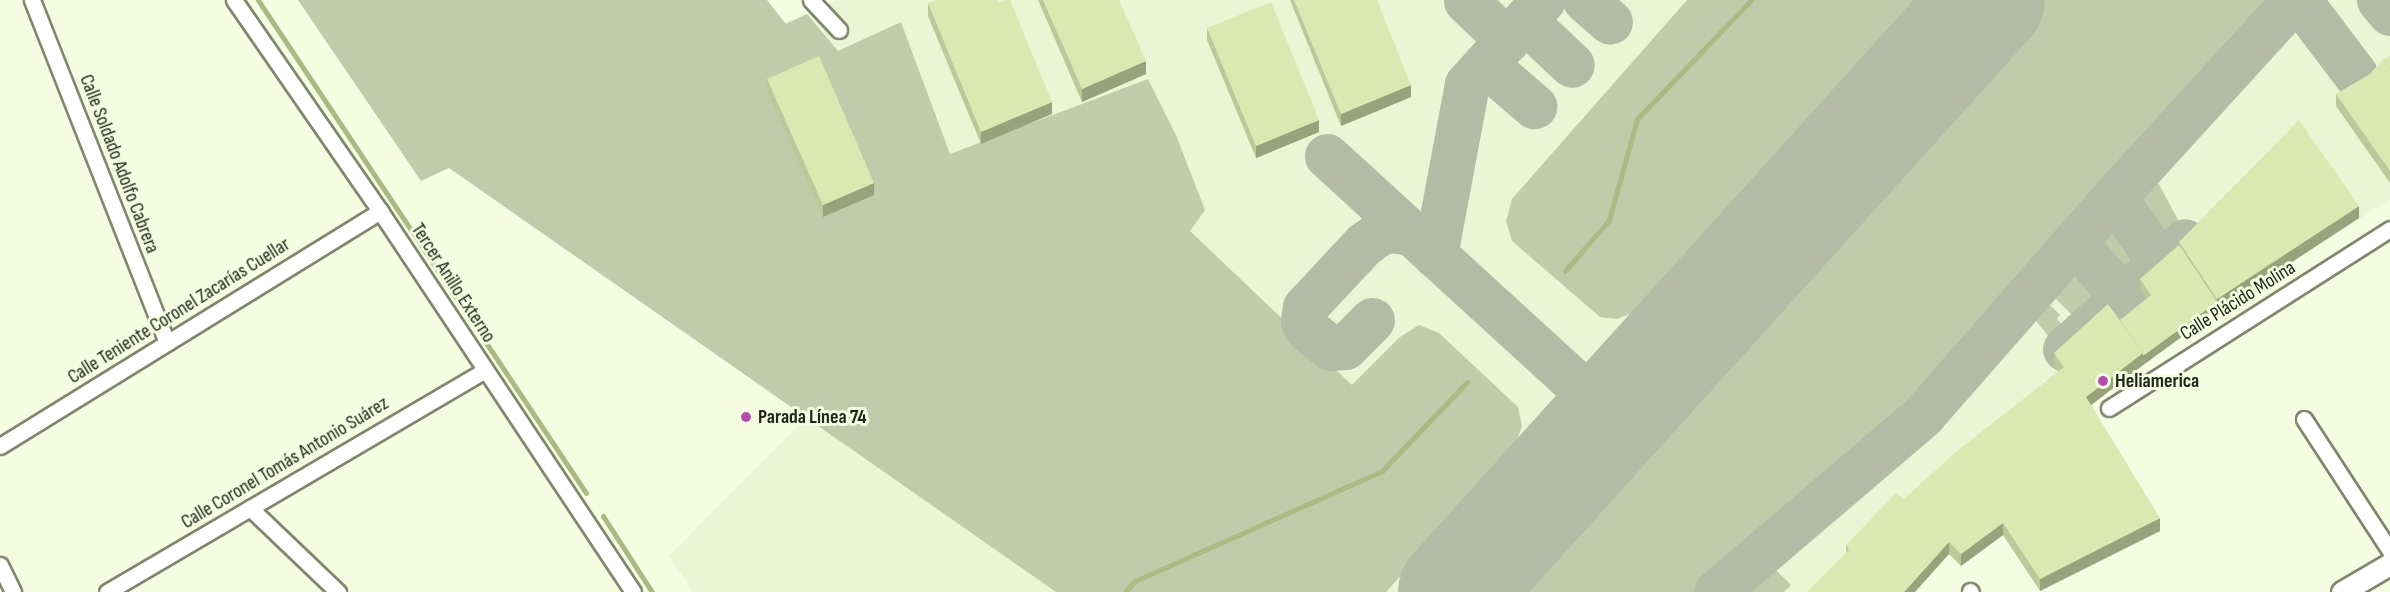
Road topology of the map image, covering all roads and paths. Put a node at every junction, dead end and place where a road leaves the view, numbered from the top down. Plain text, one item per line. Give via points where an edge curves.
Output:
1 (32, 0) edge
2 (234, 0) edge
3 (811, 0) edge
4 (839, 30) dead end
5 (380, 211) junction
6 (2390, 229) edge
7 (167, 342) junction
8 (485, 370) junction
9 (2109, 408) dead end
10 (2304, 419) dead end
11 (0, 446) edge
12 (250, 508) junction
13 (2390, 551) edge
14 (2390, 564) edge
15 (0, 565) edge
16 (13, 592) edge
17 (107, 592) edge
18 (338, 592) edge
19 (633, 592) edge
20 (2342, 592) edge

1 - 7 street, Calle Soldado Adolfo Cabrera
2 - 5 street, Tercer Anillo Externo
3 - 4 street
5 - 7 street, Calle Teniente Coronel Zacarías Cuellar
5 - 8 street, Tercer Anillo Externo
6 - 9 street, Calle Plácido Molina
7 - 11 street, Calle Teniente Coronel Zacarías Cuellar
8 - 12 street, Calle Coronel Tomás Antonio Suárez
8 - 19 street, Tercer Anillo Externo
10 - 13 street
12 - 17 street, Calle Coronel Tomás Antonio Suárez
12 - 18 street
14 - 20 street
15 - 16 street

